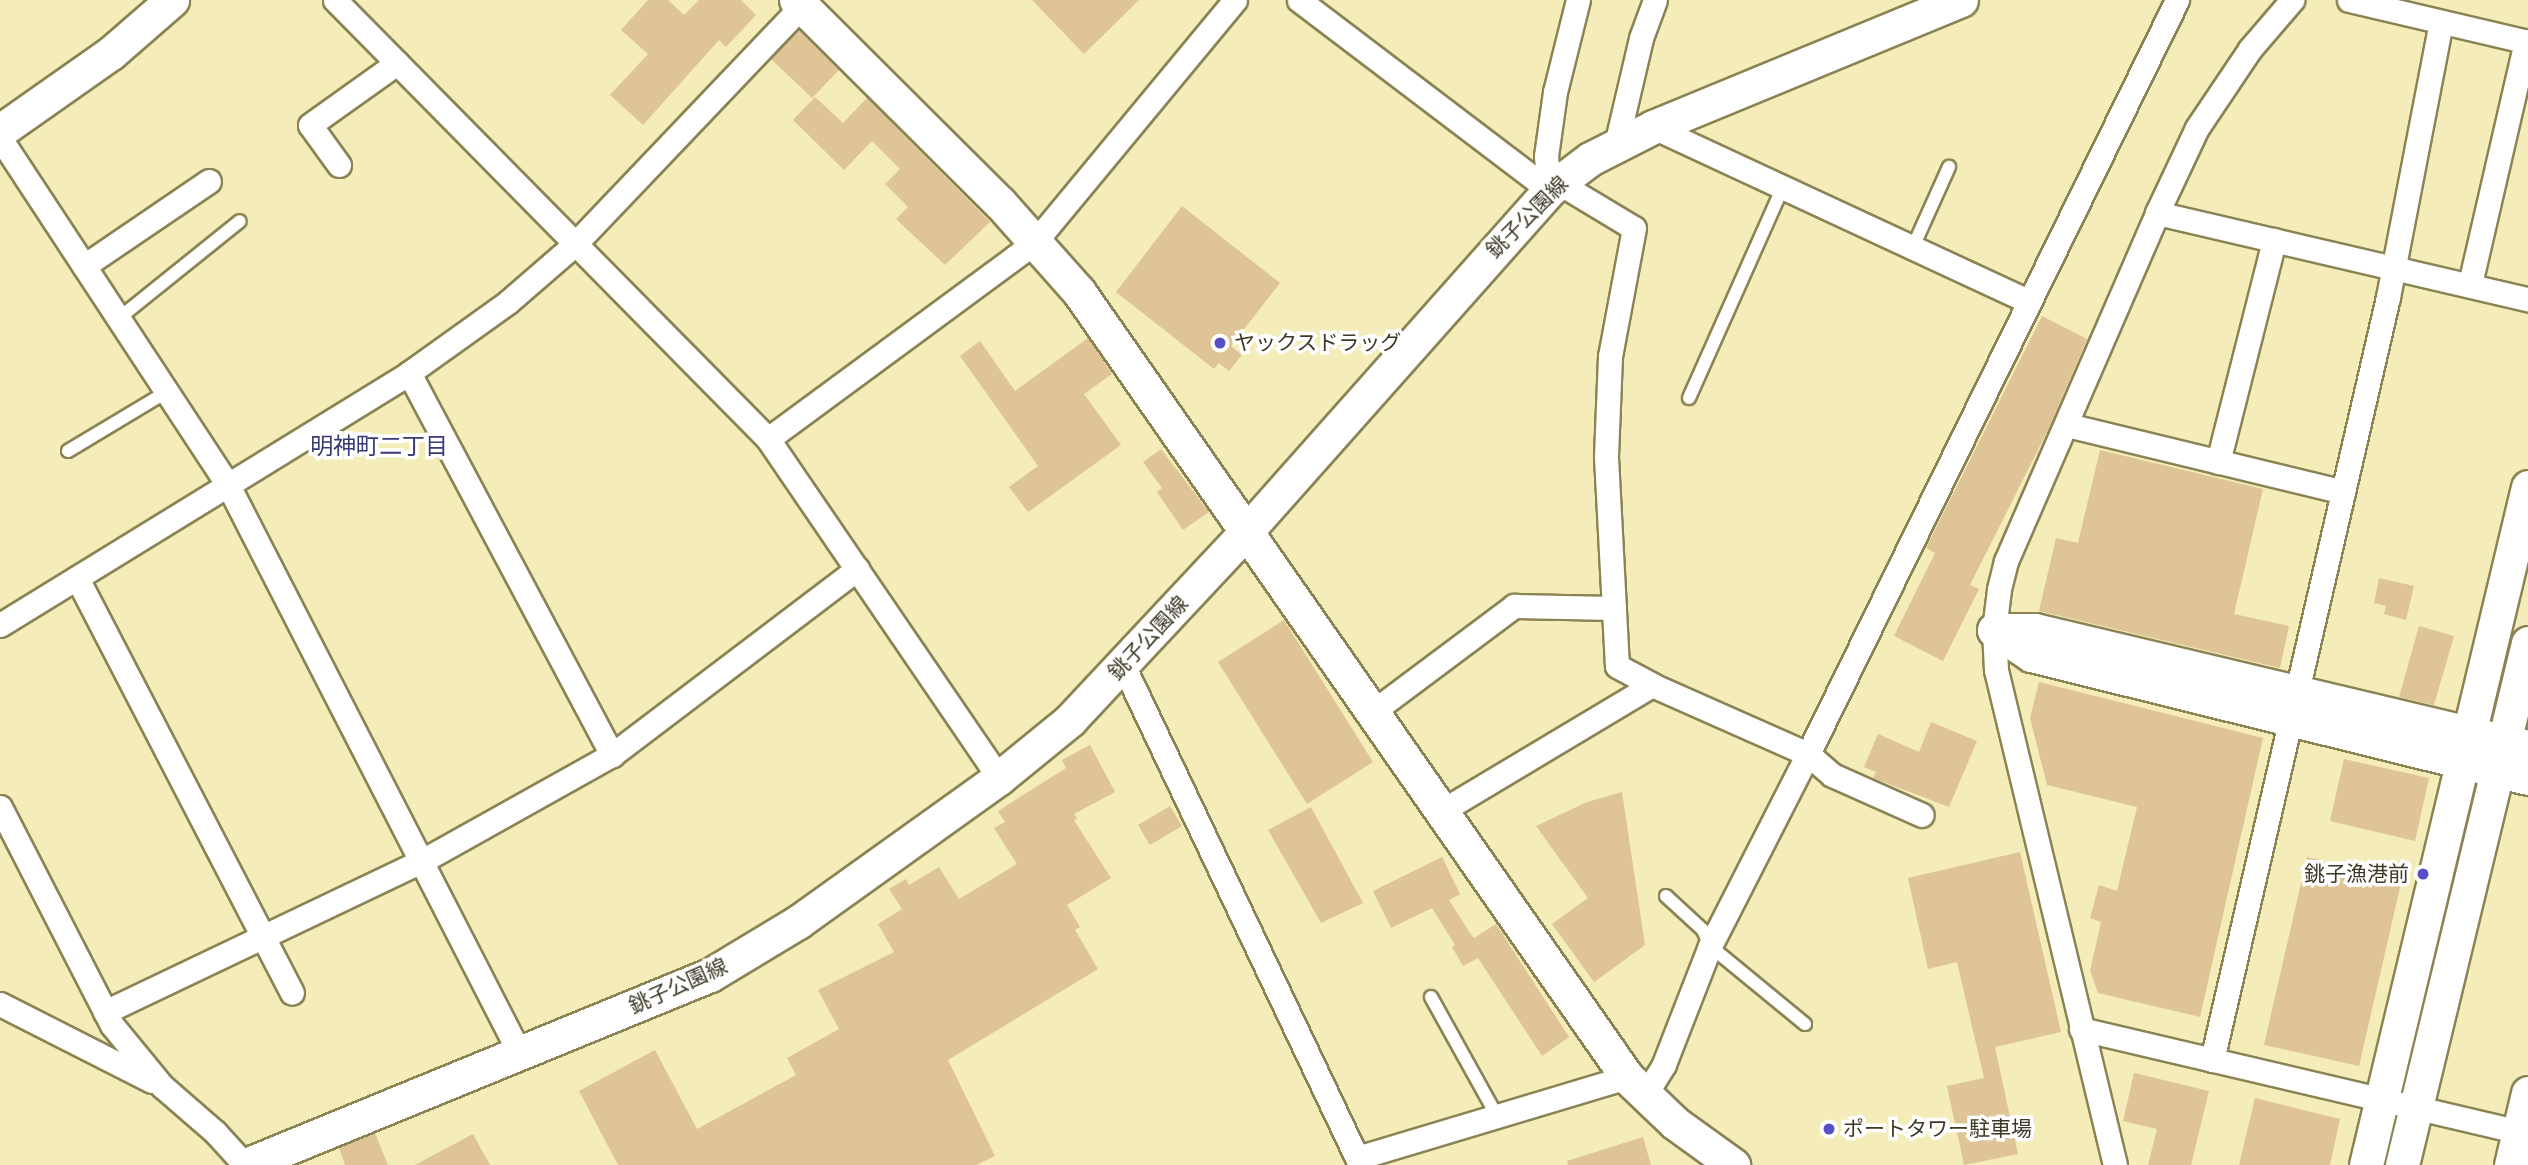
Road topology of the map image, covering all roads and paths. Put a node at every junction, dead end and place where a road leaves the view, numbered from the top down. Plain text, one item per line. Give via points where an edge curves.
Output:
1 (172, 0) edge
2 (335, 0) edge
3 (1236, 0) edge
4 (1298, 0) edge
5 (1578, 0) edge
6 (1655, 0) edge
7 (1961, 0) edge
8 (2177, 0) edge
9 (2292, 0) edge
10 (2349, 0) edge
11 (802, 2) edge
12 (2441, 22) junction
13 (2527, 42) edge
14 (397, 63) junction
15 (1653, 127) junction
16 (0, 131) edge
17 (0, 138) edge
18 (1616, 145) junction
19 (339, 165) dead end
20 (1949, 167) dead end
21 (209, 181) dead end
22 (1554, 187) junction
23 (1783, 187) junction
24 (2157, 212) junction
25 (240, 221) dead end
26 (2274, 240) junction
27 (1034, 243) junction
28 (575, 244) junction
29 (1913, 247) junction
30 (84, 266) junction
31 (2392, 266) junction
32 (2470, 284) junction
33 (2528, 299) edge
34 (2028, 301) junction
35 (118, 319) junction
36 (409, 373) junction
37 (166, 392) junction
38 (1689, 398) dead end
39 (2067, 425) junction
40 (768, 439) junction
41 (68, 451) dead end
42 (2218, 462) junction
43 (228, 485) junction
44 (2528, 487) edge
45 (2343, 492) junction
46 (1245, 533) junction
47 (857, 569) junction
48 (77, 578) junction
49 (1614, 608) junction
50 (0, 625) edge
51 (1994, 630) junction
52 (2528, 642) edge
53 (1123, 665) junction
54 (1652, 685) junction
55 (2295, 704) junction
56 (1371, 713) junction
57 (2466, 748) junction
58 (1808, 754) junction
59 (612, 755) junction
60 (2514, 759) edge
61 (999, 778) junction
62 (0, 807) edge
63 (1440, 812) junction
64 (1922, 815) dead end
65 (422, 861) junction
66 (1665, 896) dead end
67 (262, 935) junction
68 (1710, 946) junction
69 (292, 993) dead end
70 (1431, 997) dead end
71 (0, 1004) edge
72 (105, 1012) junction
73 (1805, 1024) dead end
74 (2081, 1029) junction
75 (519, 1052) junction
76 (2212, 1060) junction
77 (162, 1086) junction
78 (1636, 1086) junction
79 (2528, 1093) edge
80 (2381, 1100) junction
81 (2416, 1107) junction
82 (1497, 1116) junction
83 (2519, 1132) junction
84 (245, 1165) edge
85 (1733, 1165) edge
86 (2115, 1165) edge
87 (2366, 1165) edge
88 (2402, 1165) edge
89 (2511, 1165) edge

1 - 16 street via 110,52
2 - 14 street
3 - 27 street
4 - 22 street
5 - 22 street via 1555,92 1546,156
6 - 18 street via 1641,38
7 - 15 street, 銚子公園線
8 - 34 street
9 - 24 street via 2250,49 2197,128
10 - 12 street
11 - 27 street
11 - 28 street
12 - 13 street
12 - 31 street
13 - 32 street
14 - 19 street via 310,125
14 - 28 street
15 - 18 street, 銚子公園線
15 - 23 street
17 - 30 street
18 - 22 street, 銚子公園線
20 - 29 lane
21 - 30 street
22 - 46 street, 銚子公園線
22 - 49 street via 1634,228 1610,356 1606,457
23 - 29 street
23 - 38 lane
24 - 26 street
24 - 39 street
25 - 35 lane
26 - 31 street
26 - 42 street
27 - 40 street
27 - 46 street via 1079,292
28 - 36 street via 508,302
28 - 40 street
29 - 34 street
30 - 35 street
31 - 32 street
31 - 45 street
32 - 33 street
34 - 58 street
35 - 37 street
36 - 43 street
36 - 59 street
37 - 41 lane
37 - 43 street
39 - 42 street
39 - 51 street via 2006,561
40 - 47 street
42 - 45 street
43 - 48 street
43 - 65 street
44 - 57 street
45 - 55 street
46 - 53 street, 銚子公園線
46 - 56 street
47 - 59 street
47 - 61 street
48 - 50 street
48 - 67 street
49 - 54 street via 1617,666
49 - 56 street via 1514,606
51 - 55 street via 2031,655
51 - 74 street via 1996,670
52 - 60 street
53 - 61 street, 銚子公園線 via 1070,720
53 - 82 street via 1357,1158
54 - 58 street
54 - 63 street
55 - 57 street
55 - 76 street
56 - 63 street
57 - 60 street
57 - 80 street
58 - 64 street via 1832,775
58 - 68 street
59 - 65 street
60 - 81 street
61 - 75 street, 銚子公園線 via 798,922 710,975
62 - 72 street
63 - 78 street
65 - 67 street
65 - 75 street
66 - 68 lane via 1703,930
67 - 69 street
67 - 72 street
68 - 73 lane
68 - 78 street via 1664,1064
70 - 82 lane
71 - 77 street
72 - 77 street
74 - 76 street
74 - 86 street
75 - 84 street, 銚子公園線
76 - 80 street
77 - 84 street
78 - 82 street
78 - 85 street via 1705,1147
79 - 83 street
80 - 81 street
80 - 87 street
81 - 83 street
81 - 88 street
83 - 89 street

